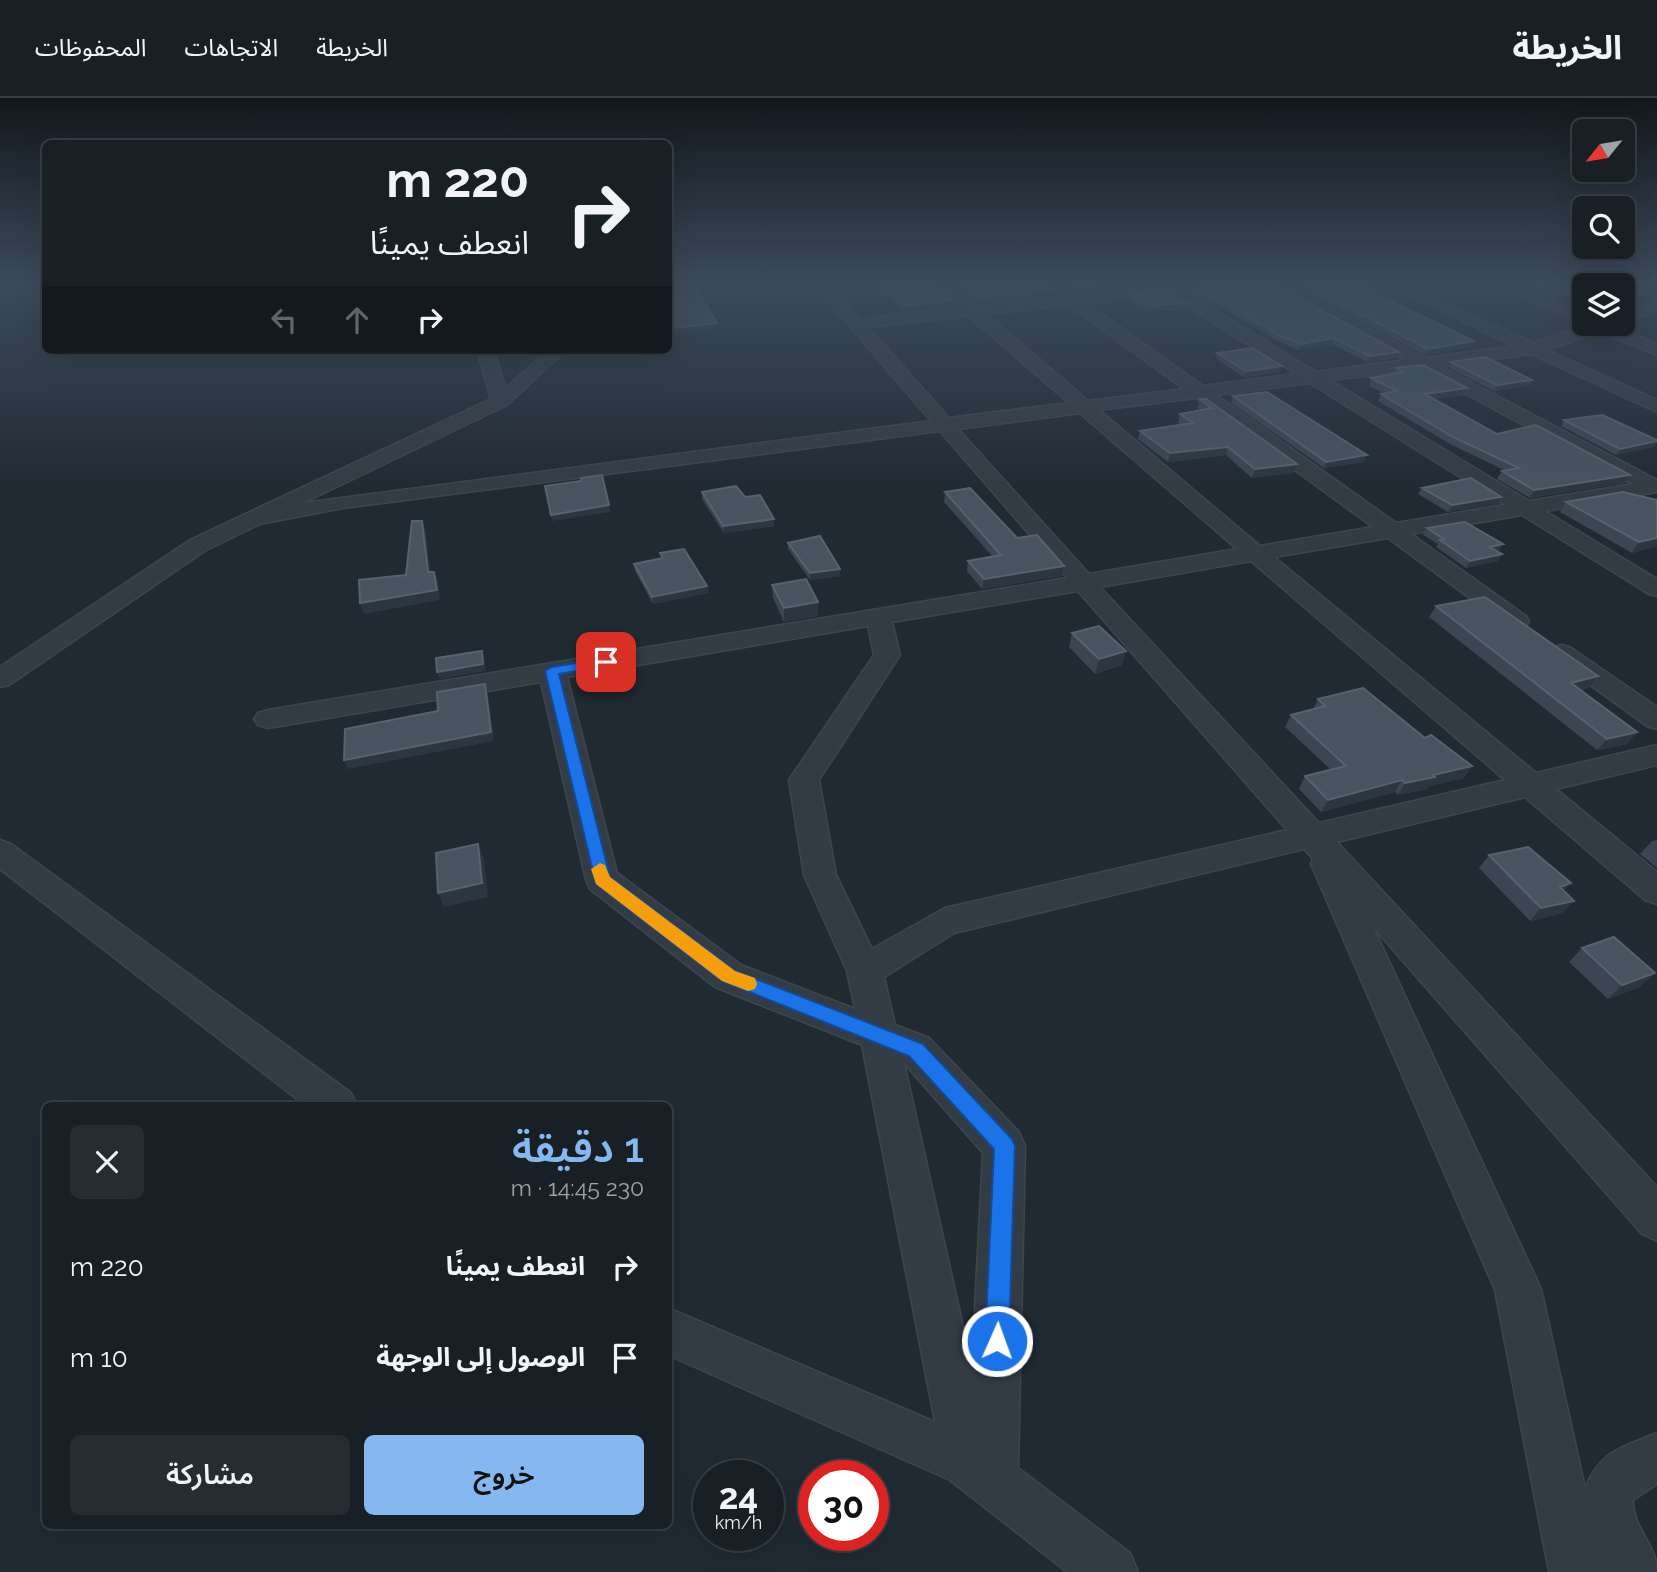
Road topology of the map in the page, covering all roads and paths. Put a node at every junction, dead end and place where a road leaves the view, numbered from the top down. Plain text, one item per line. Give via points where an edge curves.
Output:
1 (883, 353) edge
2 (1022, 353) edge
3 (1146, 353) edge
4 (1274, 353) edge
5 (1401, 353) edge
6 (1502, 353) edge
7 (1541, 353) edge
8 (486, 354) edge
9 (554, 354) edge
10 (1420, 363) junction
11 (1314, 377) junction
12 (1201, 392) junction
13 (501, 401) junction
14 (1086, 407) junction
15 (1657, 407) edge
16 (947, 425) junction
17 (1655, 486) edge
18 (1523, 508) junction
19 (251, 519) junction
20 (1390, 531) junction
21 (1255, 554) junction
22 (1083, 582) junction
23 (1657, 589) edge
24 (878, 617) junction
25 (552, 671) junction
26 (0, 679) edge
27 (268, 719) dead end
28 (1657, 720) edge
29 (1657, 755) edge
30 (1531, 784) junction
31 (1314, 835) junction
32 (0, 852) edge
33 (1657, 891) edge
34 (865, 971) junction
35 (879, 1036) junction
36 (332, 1102) edge
37 (1657, 1219) edge
38 (672, 1333) edge
39 (1657, 1458) edge
40 (980, 1471) junction
41 (1111, 1572) edge
42 (1576, 1572) edge
43 (1636, 1572) edge

1 - 16 street
2 - 14 street
3 - 12 street
4 - 11 street
5 - 10 street
6 - 10 street
7 - 15 street
8 - 13 street
9 - 13 street
10 - 11 street
10 - 17 street
11 - 12 street
11 - 18 street
12 - 14 street
12 - 20 street
13 - 19 street
14 - 16 street
14 - 21 street
16 - 19 street via 343,502
16 - 22 street
17 - 18 street
18 - 20 street
18 - 23 street
19 - 26 street via 198,545
20 - 21 street
20 - 28 street
21 - 22 street
21 - 30 street
22 - 24 street
22 - 31 street
24 - 25 street
24 - 34 street via 887,655 804,780 820,875
25 - 27 street
25 - 35 street via 602,880 728,976
29 - 30 street
30 - 31 street
30 - 33 street
31 - 34 street via 945,922
31 - 37 street
31 - 42 street via 1518,1289
32 - 36 street
34 - 35 street
35 - 40 street
35 - 40 street via 916,1050 1004,1146
38 - 40 street
39 - 43 street via 1621,1475 1608,1500 1614,1540
40 - 41 street

